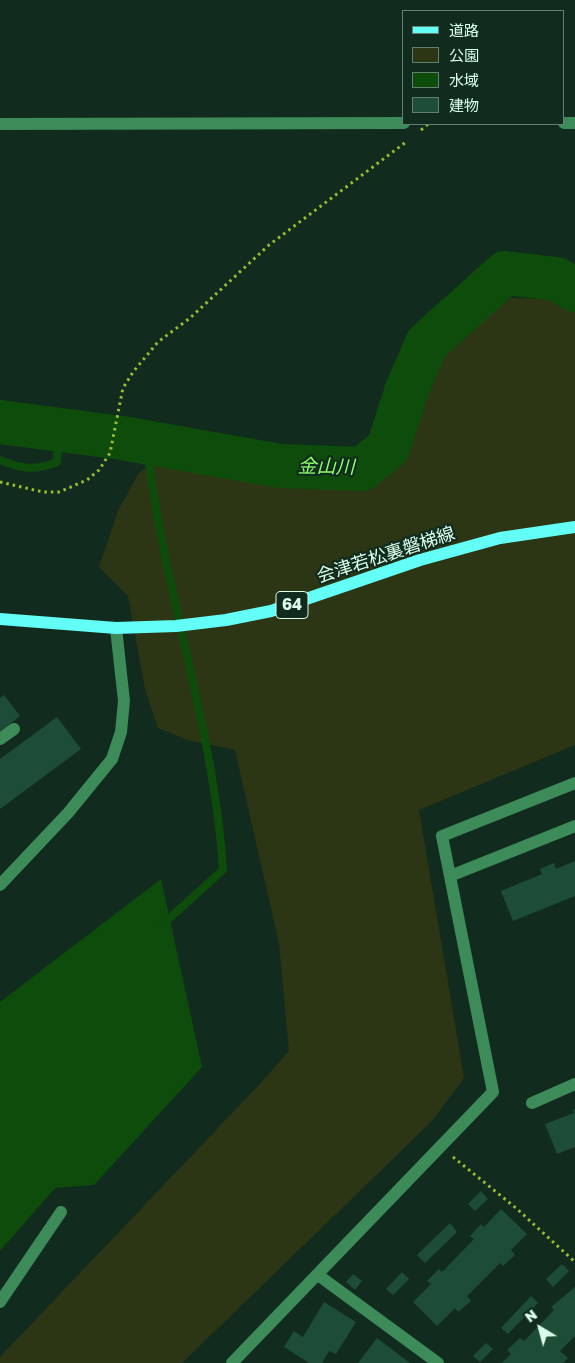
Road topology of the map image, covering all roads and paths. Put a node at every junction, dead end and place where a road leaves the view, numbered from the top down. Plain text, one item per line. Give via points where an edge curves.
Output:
1 (402, 122) edge
2 (0, 124) edge
3 (427, 125) edge
4 (415, 135) dead end
5 (409, 140) dead end
6 (0, 482) edge
7 (575, 527) edge
8 (0, 618) edge
9 (116, 628) junction
10 (14, 729) dead end
11 (0, 739) edge
12 (575, 783) edge
13 (575, 826) edge
14 (450, 876) junction
15 (0, 885) edge
16 (575, 1084) edge
17 (532, 1103) dead end
18 (439, 1146) junction
19 (61, 1212) dead end
20 (575, 1262) edge
21 (318, 1274) junction
22 (0, 1302) edge
23 (232, 1363) edge
24 (438, 1363) edge

1 - 2 street
3 - 4 path
5 - 6 path via 269,245 190,318 158,342 123,388 110,453 99,470 87,480 60,492 43,492
7 - 9 main road, 会津若松裏磐梯線 / 64 via 500,538 420,560 271,611 176,626
8 - 9 main road, 会津若松裏磐梯線 / 64
9 - 15 street via 124,701 121,732 112,759 68,813
10 - 11 street
12 - 14 street via 442,836
13 - 14 street
14 - 18 street via 493,1092
16 - 17 street
18 - 20 path via 516,1208
18 - 21 street
19 - 22 street
21 - 23 street
21 - 24 street

